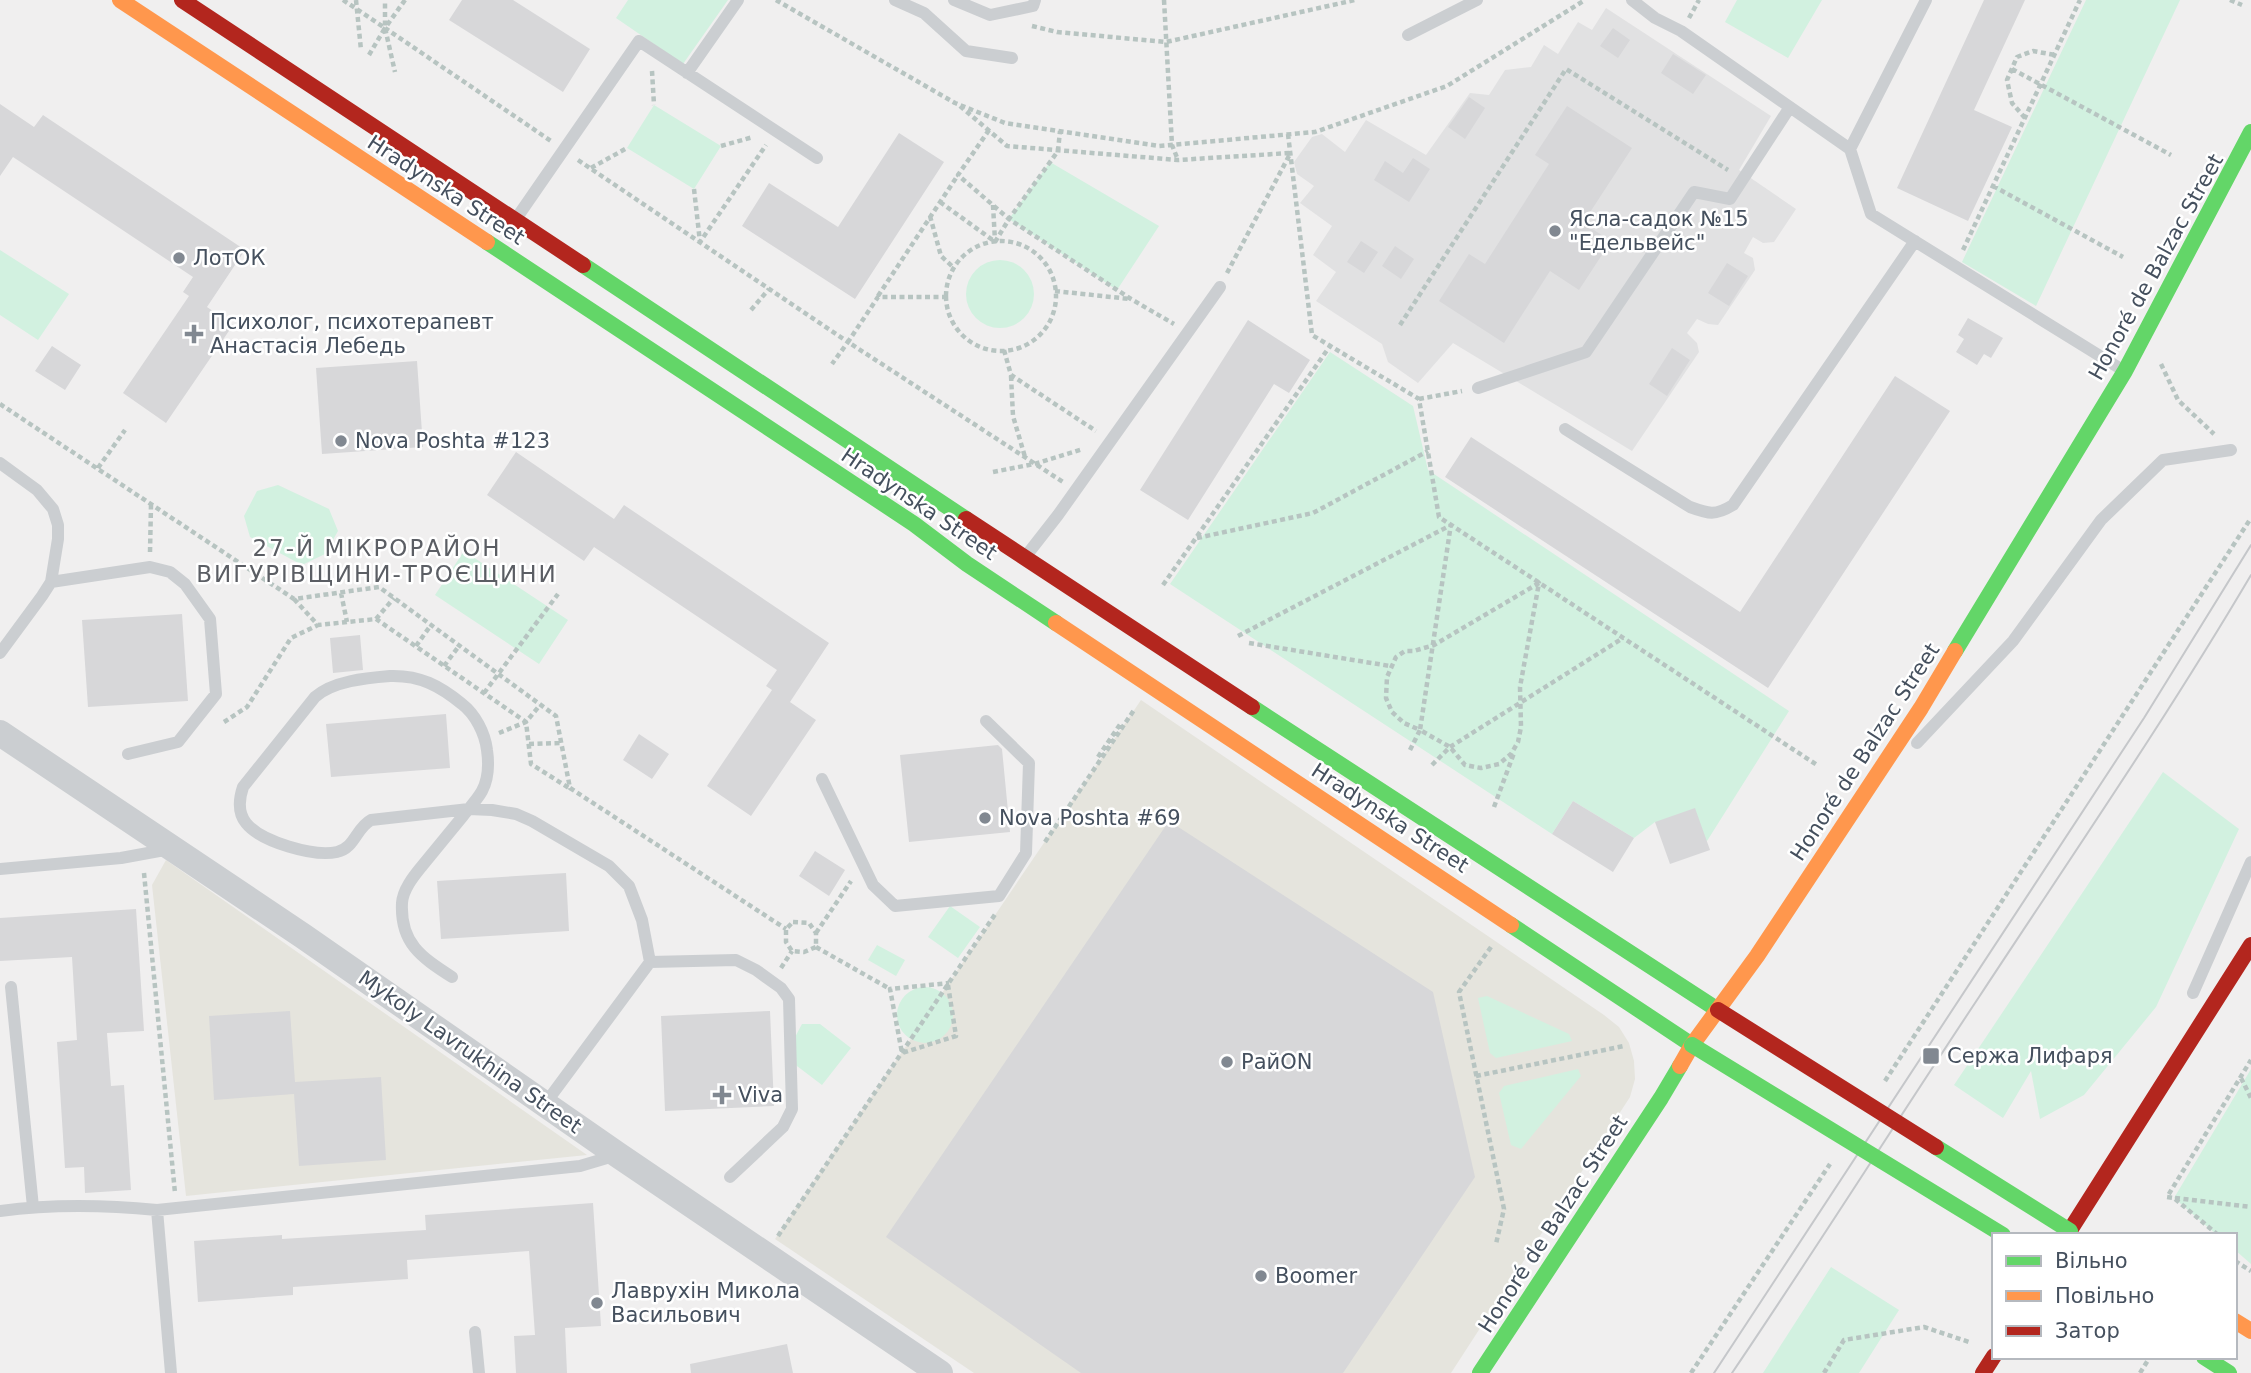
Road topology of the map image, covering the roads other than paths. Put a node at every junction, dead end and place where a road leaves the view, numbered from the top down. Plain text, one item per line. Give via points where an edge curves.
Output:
1 (120, 0) edge
2 (182, 0) edge
3 (738, 0) edge
4 (895, 0) edge
5 (954, 0) edge
6 (1035, 0) edge
7 (1477, 0) edge
8 (1633, 0) edge
9 (1926, 0) edge
10 (1408, 35) dead end
11 (1012, 58) dead end
12 (687, 73) junction
13 (1790, 107) junction
14 (2251, 132) edge
15 (1850, 149) junction
16 (817, 158) dead end
17 (516, 219) junction
18 (1914, 241) junction
19 (1220, 287) road end
20 (2124, 371) junction
21 (1478, 388) road end
22 (1565, 429) dead end
23 (2231, 450) road end
24 (0, 463) edge
25 (1024, 559) junction
26 (51, 582) junction
27 (2, 646) edge
28 (986, 721) dead end
29 (0, 733) edge
30 (128, 754) dead end
31 (822, 779) dead end
32 (469, 809) junction
33 (1854, 810) junction
34 (173, 849) junction
35 (2251, 862) edge
36 (0, 869) edge
37 (2251, 945) edge
38 (650, 962) junction
39 (452, 977) dead end
40 (11, 987) dead end
41 (2193, 993) dead end
42 (1718, 1010) junction
43 (1692, 1045) junction
44 (545, 1104) junction
45 (618, 1155) junction
46 (730, 1177) dead end
47 (33, 1207) junction
48 (157, 1210) junction
49 (0, 1211) edge
50 (2000, 1233) edge
51 (2069, 1233) edge
52 (2072, 1233) edge
53 (475, 1332) dead end
54 (2207, 1359) edge
55 (171, 1373) edge
56 (479, 1373) edge
57 (940, 1373) edge
58 (1480, 1373) edge
59 (2229, 1373) edge

1 - 43 street, Hradynska Street
2 - 17 street, Hradynska Street
3 - 12 lane
4 - 11 lane via 924,13 966,51
5 - 6 lane via 990,15 1033,6
7 - 10 lane
8 - 13 lane
9 - 15 lane
12 - 16 lane
12 - 17 lane via 639,41
13 - 15 lane
13 - 21 lane via 1730,199 1694,191 1586,352
14 - 20 street, Honoré de Balzac Street
15 - 18 lane via 1871,214
17 - 25 street, Hradynska Street
18 - 20 lane
18 - 22 lane via 1732,505 1719,513 1690,508
19 - 25 lane
20 - 33 street, Honoré de Balzac Street via 1921,708
23 - 33 lane via 2163,460 2101,520 2012,641
24 - 26 lane via 37,490 56,516 58,539
25 - 42 street, Hradynska Street
26 - 27 lane
26 - 30 lane via 150,568 170,572 185,584 210,619 216,694 178,742
28 - 31 lane via 1029,763 1026,853 999,895 895,906 873,885
29 - 34 street, Mykoly Lavrukhina Street
32 - 32 lane via 487,775 485,738 467,708 443,688 425,679 392,676 352,682 314,697 247,781 240,802 246,823 260,835 328,853 351,845 371,820
32 - 38 lane via 516,814 609,866 629,886
32 - 39 lane via 412,878 402,900 407,938 426,960
33 - 42 street, Honoré de Balzac Street
34 - 36 lane
34 - 44 street, Mykoly Lavrukhina Street
35 - 41 lane
37 - 52 street
38 - 44 lane
38 - 46 lane via 736,960 781,988 789,999 792,1109 783,1127
40 - 47 lane
42 - 43 street, Honoré de Balzac Street
42 - 51 street, Hradynska Street, bridge
43 - 50 street, Hradynska Street, bridge
43 - 58 street, Honoré de Balzac Street
44 - 45 street, Mykoly Lavrukhina Street
45 - 48 lane via 580,1166
45 - 57 street, Mykoly Lavrukhina Street
47 - 48 lane
47 - 49 lane
48 - 55 lane
53 - 56 lane
54 - 59 street

